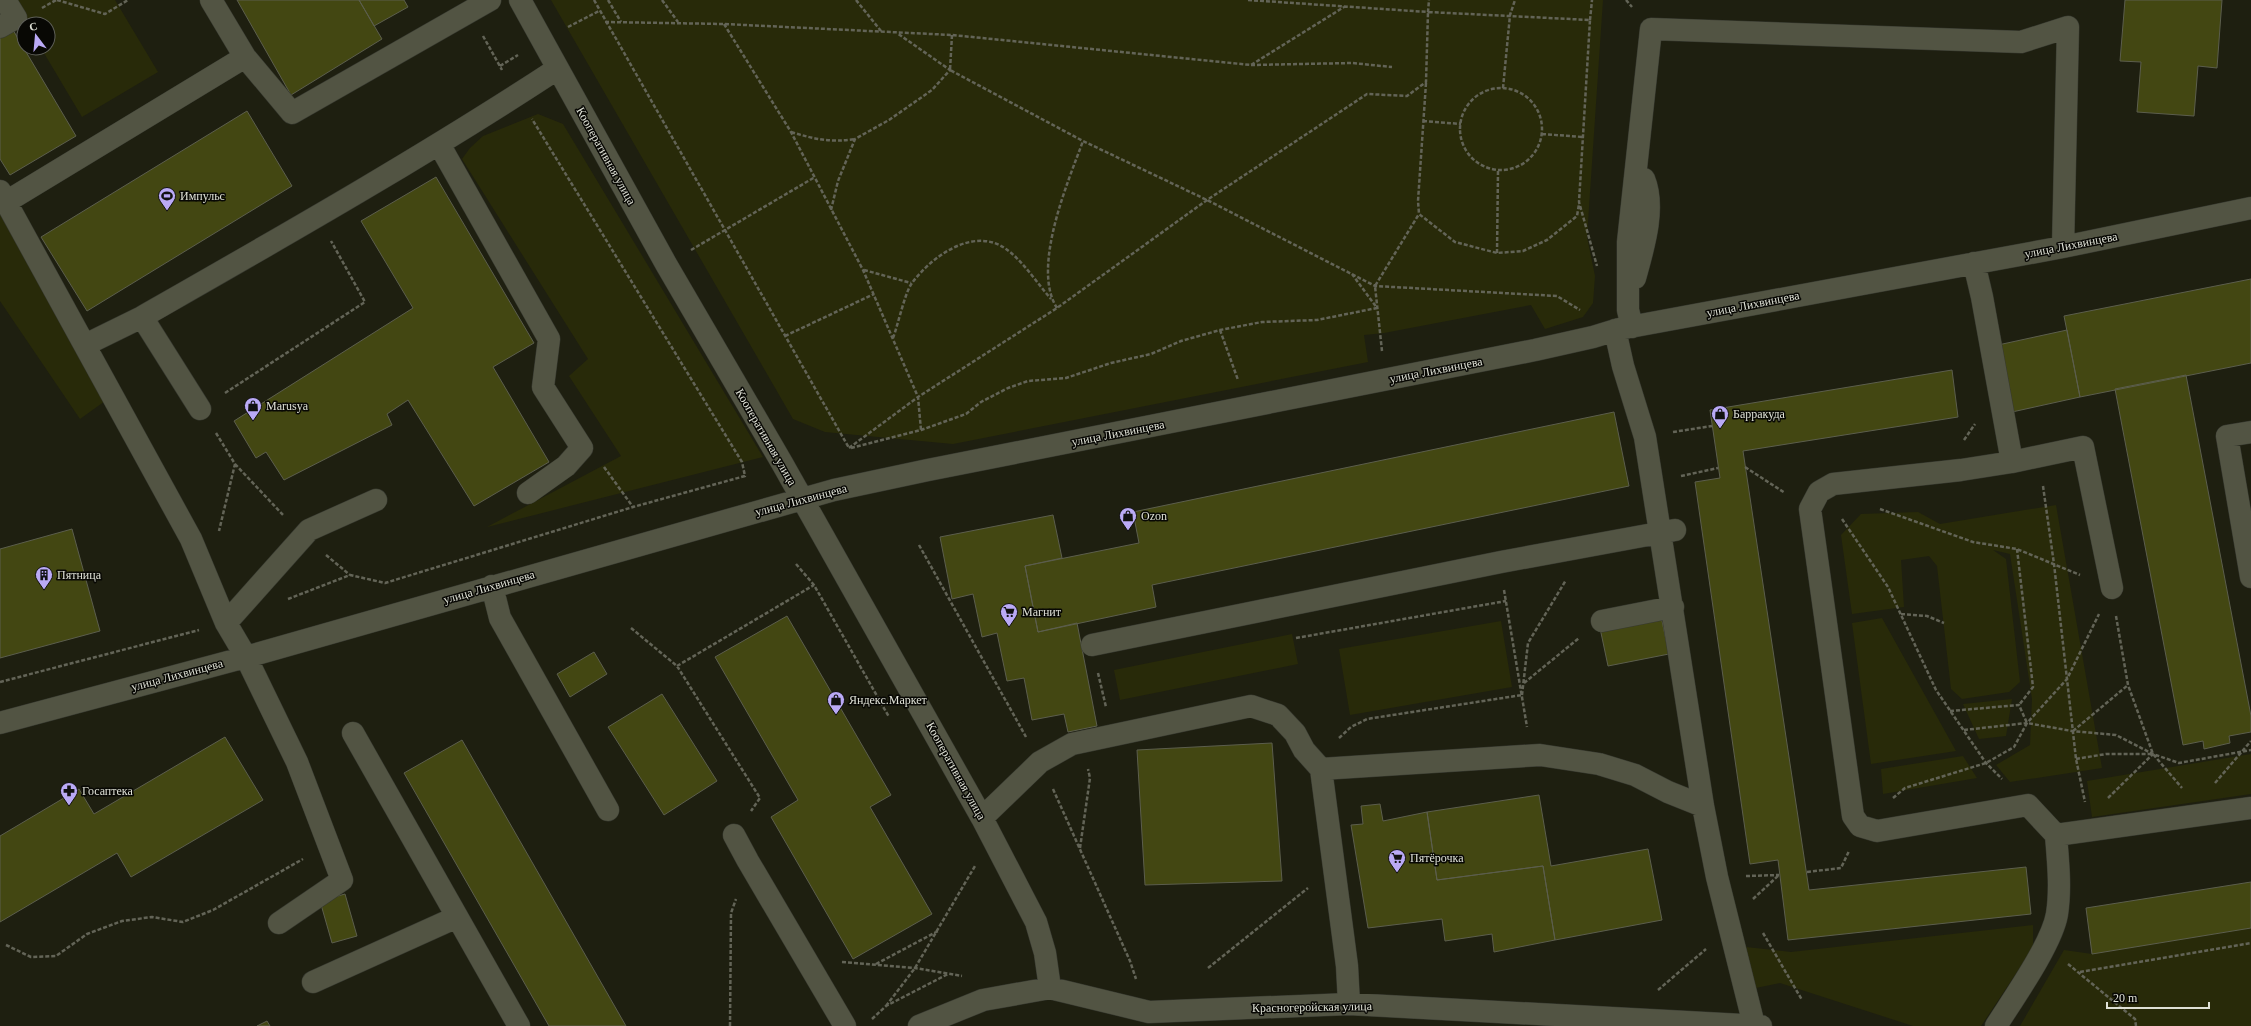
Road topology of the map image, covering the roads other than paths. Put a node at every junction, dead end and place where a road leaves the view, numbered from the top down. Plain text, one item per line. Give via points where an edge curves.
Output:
1 (5, 0) edge
2 (211, 0) edge
3 (490, 0) edge
4 (520, 0) edge
5 (0, 27) edge
6 (245, 57) junction
7 (557, 69) junction
8 (439, 144) junction
9 (3, 197) edge
10 (2251, 208) edge
11 (2062, 247) junction
12 (1974, 263) junction
13 (142, 317) junction
14 (1624, 329) junction
15 (85, 346) junction
16 (200, 409) road end
17 (2251, 432) edge
18 (2012, 462) junction
19 (528, 493) dead end
20 (376, 500) dead end
21 (802, 500) junction
22 (1668, 531) junction
23 (2251, 577) edge
24 (492, 586) junction
25 (2112, 588) road end
26 (1673, 607) junction
27 (1602, 621) road end
28 (226, 623) junction
29 (1092, 645) road end
30 (246, 657) junction
31 (0, 723) edge
32 (353, 733) dead end
33 (1317, 764) junction
34 (1703, 806) junction
35 (2251, 808) edge
36 (608, 810) dead end
37 (982, 818) junction
38 (734, 835) road end
39 (2056, 835) junction
40 (457, 917) junction
41 (279, 923) dead end
42 (313, 982) dead end
43 (1050, 988) junction
44 (1349, 1004) junction
45 (1757, 1025) edge
46 (519, 1026) edge
47 (845, 1026) edge
48 (919, 1026) edge
49 (1996, 1026) edge

1 - 5 street via 16,18
2 - 6 street
3 - 6 street via 292,113
4 - 7 street, Кооперативная улица
6 - 9 street
7 - 8 street
7 - 21 street, Кооперативная улица
8 - 13 street via 318,217
8 - 19 street via 549,339 544,387 582,448 566,466
9 - 15 street
10 - 11 street, улица Лихвинцева
11 - 12 street, улица Лихвинцева
11 - 14 street via 2068,27 2021,42 1651,29 1637,161 1641,189 1628,242 1629,298
12 - 14 street, улица Лихвинцева
12 - 18 street
13 - 15 street
13 - 16 street
14 - 21 street, улица Лихвинцева via 1535,350 928,470 834,490
14 - 22 street via 1623,366 1645,437 1653,482
15 - 28 street via 191,539
17 - 23 street via 2227,436
18 - 25 street via 2083,447
18 - 39 street via 1833,484 1819,492 1810,509 1853,816 1860,826 1877,831 2028,805
20 - 28 street via 309,530
21 - 24 street, улица Лихвинцева
21 - 37 street, Кооперативная улица
22 - 26 street
22 - 29 street via 1501,562
24 - 30 street, улица Лихвинцева
24 - 36 street via 500,618
26 - 27 street
26 - 34 street
28 - 30 street
30 - 31 street, улица Лихвинцева
30 - 41 street via 297,762 342,880
32 - 40 street
33 - 34 street via 1540,755 1599,764 1635,775
33 - 37 street via 1304,750 1295,733 1278,715 1251,706 1072,744 1040,762
33 - 44 street via 1334,867 1347,966
34 - 45 street via 1717,877
35 - 39 street via 2090,823
37 - 43 street, Кооперативная улица via 1036,922 1045,953
38 - 47 street
39 - 49 street via 2059,883 2057,916 2045,945
40 - 42 street
40 - 46 street
43 - 44 street, Красногеройская улица via 1149,1012
43 - 48 street, Красногеройская улица via 983,1000
44 - 45 street, Красногеройская улица

